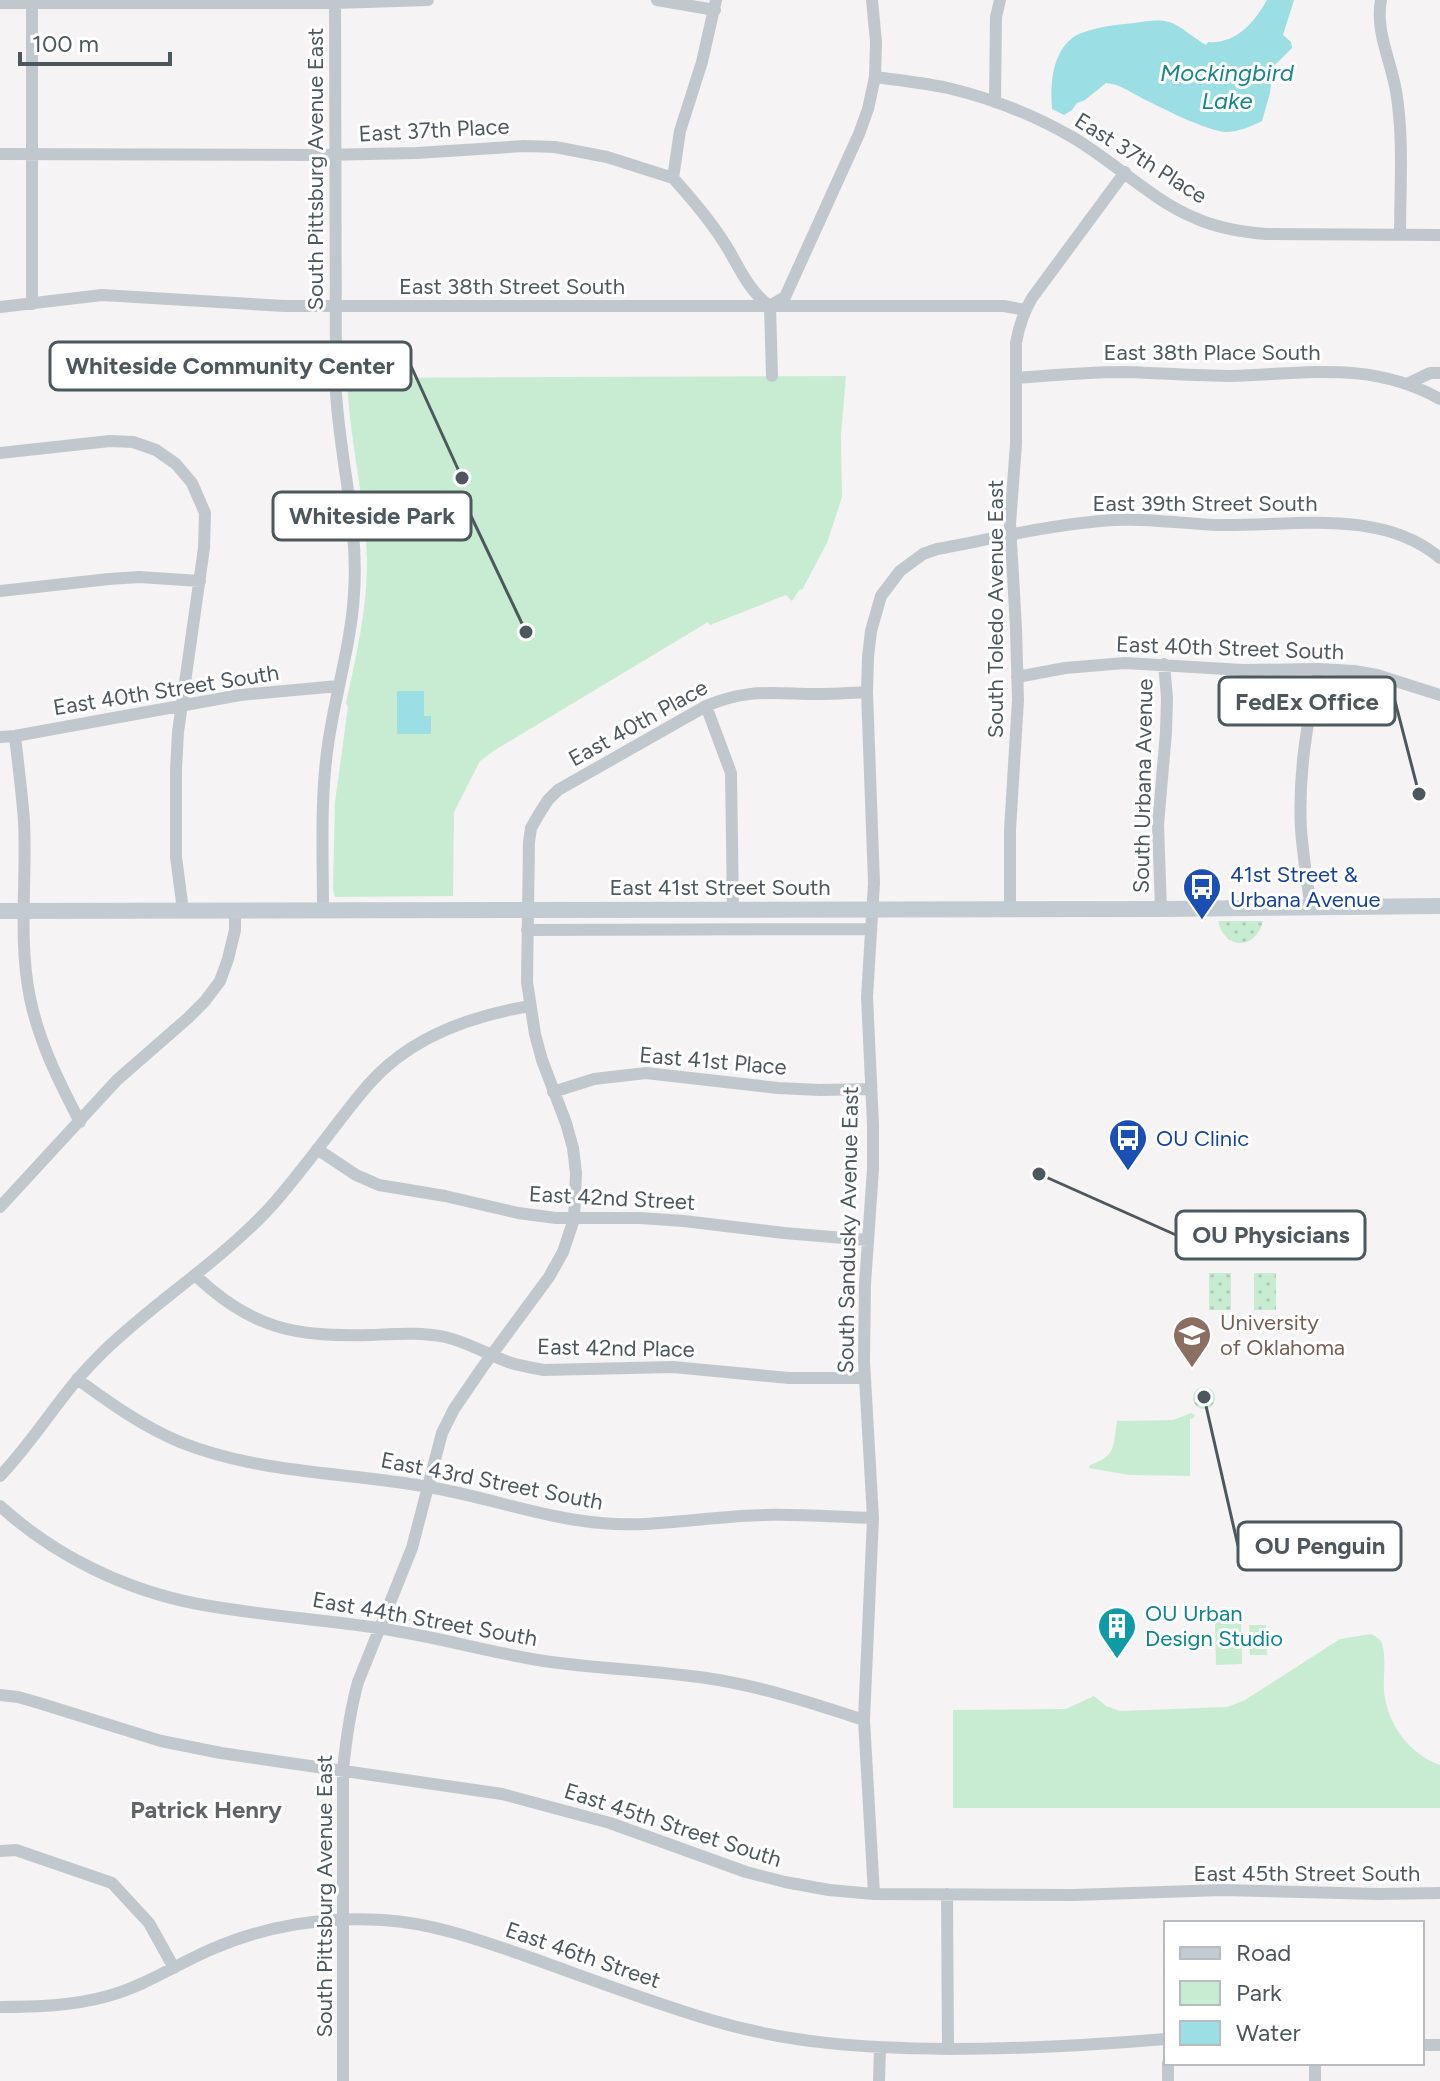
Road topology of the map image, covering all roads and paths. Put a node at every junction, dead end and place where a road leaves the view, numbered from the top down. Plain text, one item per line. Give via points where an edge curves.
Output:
1 (428, 0) edge
2 (657, 0) edge
3 (872, 0) edge
4 (1000, 0) edge
5 (1381, 0) edge
6 (32, 2) edge
7 (181, 2) edge
8 (335, 2) edge
9 (0, 3) edge
10 (716, 5) edge
11 (875, 77) junction
12 (995, 102) junction
13 (0, 154) edge
14 (31, 154) junction
15 (335, 154) junction
16 (1125, 172) junction
17 (673, 178) junction
18 (1400, 235) junction
19 (1440, 235) edge
20 (32, 304) junction
21 (336, 306) junction
22 (770, 306) junction
23 (0, 307) edge
24 (1025, 310) junction
25 (1440, 373) edge
26 (772, 376) dead end
27 (1016, 378) junction
28 (1407, 384) junction
29 (1440, 399) edge
30 (0, 453) edge
31 (1010, 536) junction
32 (937, 549) joint
33 (1440, 558) edge
34 (200, 581) junction
35 (0, 591) edge
36 (1164, 664) junction
37 (1319, 669) junction
38 (1017, 677) junction
39 (338, 686) junction
40 (867, 692) junction
41 (1440, 695) edge
42 (183, 706) junction
43 (706, 706) junction
44 (15, 736) junction
45 (0, 737) edge
46 (1440, 906) edge
47 (1010, 908) junction
48 (1311, 908) junction
49 (527, 909) junction
50 (871, 909) junction
51 (1161, 909) junction
52 (183, 910) junction
53 (235, 910) junction
54 (323, 910) junction
55 (733, 910) junction
56 (0, 911) edge
57 (23, 911) junction
58 (870, 929) junction
59 (527, 930) junction
60 (530, 1006) junction
61 (871, 1089) junction
62 (553, 1092) junction
63 (80, 1122) junction
64 (317, 1149) junction
65 (0, 1207) edge
66 (574, 1219) junction
67 (868, 1240) junction
68 (196, 1276) junction
69 (492, 1354) junction
70 (865, 1378) junction
71 (77, 1379) junction
72 (0, 1476) edge
73 (427, 1486) junction
74 (0, 1506) edge
75 (873, 1518) junction
76 (380, 1628) junction
77 (0, 1695) edge
78 (864, 1720) junction
79 (343, 1770) junction
80 (0, 1851) edge
81 (1440, 1893) edge
82 (874, 1894) junction
83 (947, 1894) junction
84 (342, 1920) junction
85 (174, 1968) junction
86 (0, 2007) edge
87 (1164, 2039) edge
88 (880, 2048) junction
89 (948, 2049) junction
90 (343, 2081) edge
91 (879, 2081) edge

1 - 8 street
2 - 10 street
3 - 11 street
4 - 12 street
5 - 18 street via 1380,25 1400,131
6 - 7 street
6 - 9 street
6 - 14 street
7 - 8 street
8 - 15 street, South Pittsburg Avenue East
10 - 17 street via 680,131
11 - 12 street, East 37th Place via 949,88
11 - 22 street via 859,134 785,297
12 - 16 street, East 37th Place via 1071,136
13 - 14 street, East 37th Place
14 - 15 street, East 37th Place
14 - 20 street
15 - 17 street, East 37th Place via 555,147
15 - 21 street, South Pittsburg Avenue East
16 - 18 street, East 37th Place via 1175,208 1243,232
16 - 24 street
17 - 22 street via 705,214 756,296
18 - 19 street, East 37th Place
20 - 21 street, East 38th Street South via 102,295
20 - 23 street, East 38th Street South
21 - 22 street, East 38th Street South
21 - 39 street, South Pittsburg Avenue East via 338,424 355,559 353,608
22 - 24 street, East 38th Street South
22 - 26 street
24 - 27 street, South Toledo Avenue East via 1016,343
25 - 28 street
27 - 28 street, East 38th Place South via 1321,370
27 - 31 street, South Toledo Avenue East
28 - 29 street, East 38th Place South
30 - 34 street via 110,441 133,442 163,454 192,483 205,513
31 - 32 street, East 39th Street South
31 - 33 street, East 39th Street South via 1124,519 1215,525 1322,523 1390,532
31 - 38 street, South Toledo Avenue East
32 - 40 street, South Sandusky Avenue East via 900,571 881,596 871,631
34 - 35 street via 139,577
34 - 42 street
36 - 37 street, East 40th Street South
36 - 38 street, East 40th Street South via 1110,664
36 - 51 street, South Urbana Avenue via 1166,732 1158,825
37 - 41 street, East 40th Street South via 1377,675
37 - 48 street via 1301,787
38 - 47 street, South Toledo Avenue East
39 - 42 street, East 40th Street South via 267,691
39 - 54 street, South Pittsburg Avenue East via 324,771
40 - 43 street, East 40th Place via 760,692
40 - 50 street, South Sandusky Avenue East
42 - 44 street, East 40th Street South
42 - 52 street via 175,808
43 - 49 street, East 40th Place via 548,800 531,828
43 - 55 street via 731,773
44 - 45 street, East 40th Street South
44 - 57 street via 24,821
46 - 48 main road, East 41st Street South
47 - 50 main road, East 41st Street South
47 - 51 main road, East 41st Street South
48 - 51 main road, East 41st Street South
49 - 54 main road, East 41st Street South
49 - 55 main road, East 41st Street South
49 - 59 street, South Pittsburg Avenue East
50 - 55 main road, East 41st Street South
50 - 58 street, South Sandusky Avenue East
52 - 53 main road, East 41st Street South
52 - 57 main road, East 41st Street South
53 - 54 main road, East 41st Street South
53 - 63 street via 232,946 220,981
56 - 57 main road, East 41st Street South
57 - 63 street via 30,999 54,1073
58 - 59 street, East 41st Street South
58 - 61 street, South Sandusky Avenue East
59 - 60 street, South Pittsburg Avenue East
60 - 62 street, South Pittsburg Avenue East
60 - 64 street via 489,1013 411,1047 371,1082
61 - 62 street, East 41st Place via 778,1088 646,1073 594,1079
61 - 67 street, South Sandusky Avenue East
62 - 66 street, South Pittsburg Avenue East via 575,1159
63 - 65 street
64 - 66 street, East 42nd Street via 379,1185
64 - 68 street via 271,1207
66 - 67 street, East 42nd Street via 684,1221
66 - 69 street, South Pittsburg Avenue East via 549,1277
67 - 70 street, South Sandusky Avenue East
68 - 69 street, East 42nd Place via 239,1311 291,1331 443,1337
68 - 71 street via 156,1304
69 - 70 street, East 42nd Place via 544,1370 673,1367 789,1378
69 - 73 street, South Pittsburg Avenue East via 442,1433
70 - 75 street, South Sandusky Avenue East
71 - 72 street
71 - 73 street, East 43rd Street South via 153,1429 209,1452 292,1469
73 - 75 street, East 43rd Street South via 602,1524 765,1515
73 - 76 street, South Pittsburg Avenue East via 412,1548
74 - 76 street, East 44th Street South via 77,1562 150,1592 198,1604
75 - 78 street, South Sandusky Avenue East
76 - 78 street, East 44th Street South via 545,1661 737,1683
76 - 79 street, South Pittsburg Avenue East via 352,1705
77 - 79 street, East 45th Street South via 161,1741
78 - 82 street, South Sandusky Avenue East
79 - 82 street, East 45th Street South via 516,1797 610,1823 746,1872
79 - 84 street, South Pittsburg Avenue East
80 - 85 street via 16,1850 112,1883 149,1923
81 - 83 street, East 45th Street South
82 - 83 street, East 45th Street South
83 - 89 street
84 - 85 street, East 46th Street via 238,1938
84 - 88 street, East 46th Street via 439,1928 725,2024 799,2041
84 - 90 street, South Pittsburg Avenue East
85 - 86 street, East 46th Street via 110,1996
87 - 89 street, East 46th Street
88 - 89 street, East 46th Street
88 - 91 street

